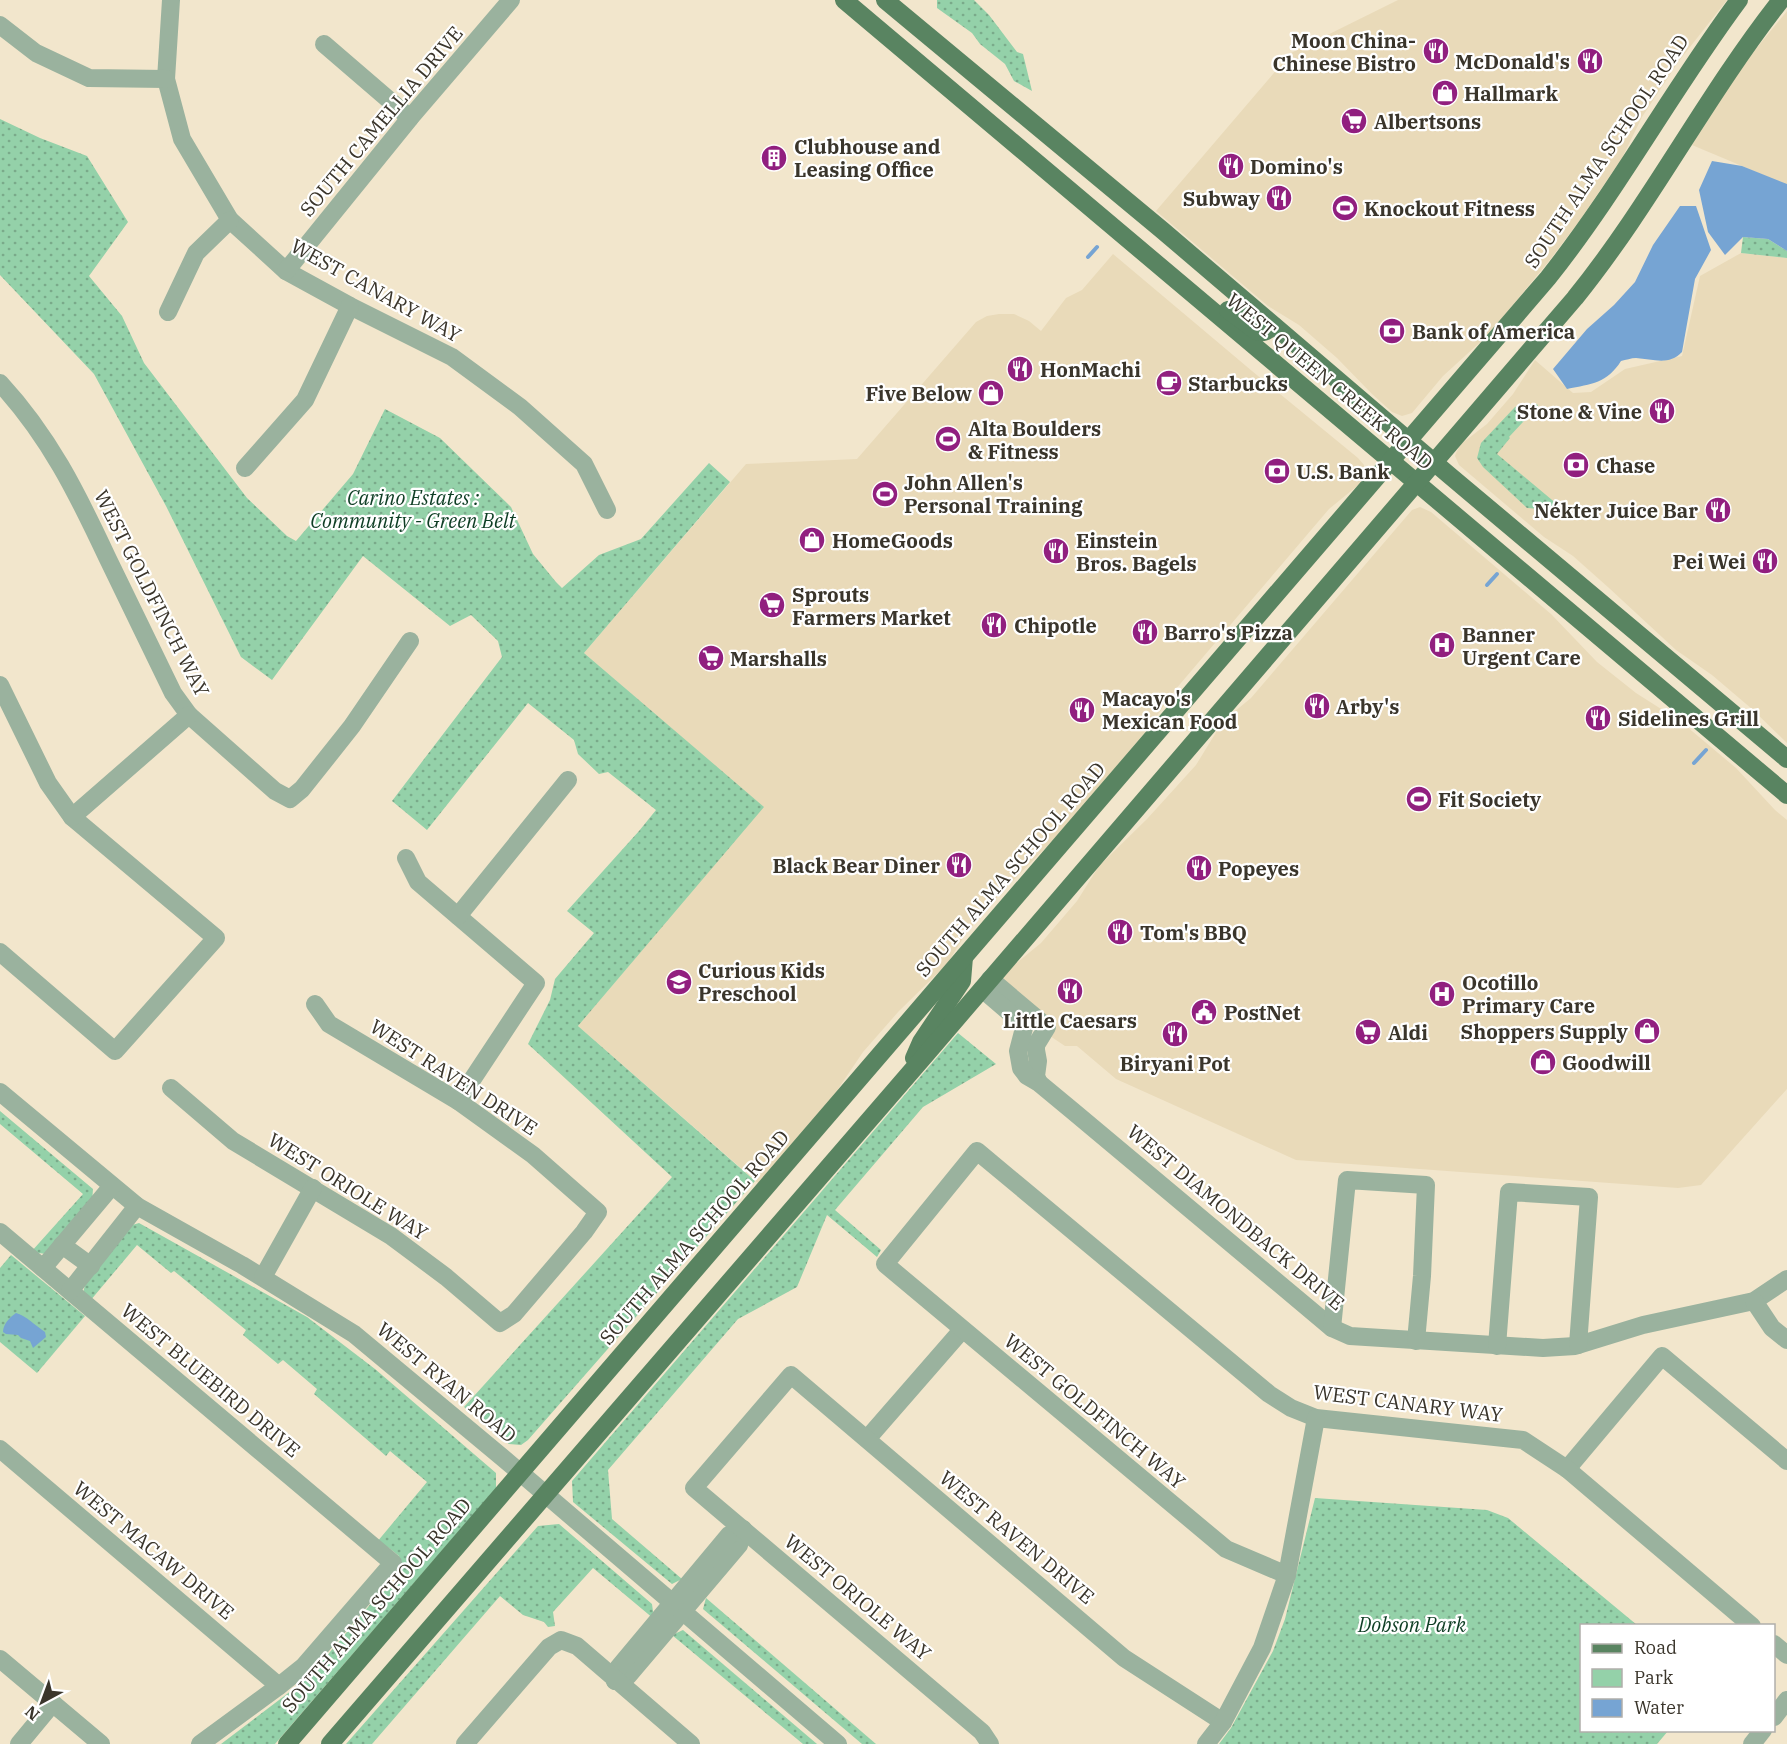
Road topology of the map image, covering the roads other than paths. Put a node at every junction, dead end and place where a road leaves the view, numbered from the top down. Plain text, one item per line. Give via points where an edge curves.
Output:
1 (171, 0) edge
2 (511, 0) edge
3 (844, 0) edge
4 (885, 0) edge
5 (1739, 0) edge
6 (1781, 0) edge
7 (0, 26) edge
8 (324, 44) dead end
9 (166, 79) junction
10 (410, 118) junction
11 (230, 220) junction
12 (286, 271) junction
13 (1165, 272) junction
14 (350, 306) junction
15 (168, 312) dead end
16 (1274, 326) junction
17 (0, 383) edge
18 (1408, 441) junction
19 (1391, 462) junction
20 (1434, 463) junction
21 (245, 468) dead end
22 (1416, 484) junction
23 (607, 510) dead end
24 (410, 641) dead end
25 (0, 686) edge
26 (189, 715) junction
27 (1787, 759) edge
28 (568, 780) dead end
29 (1787, 795) edge
30 (72, 817) junction
31 (406, 858) dead end
32 (458, 916) junction
33 (0, 952) edge
34 (964, 957) junction
35 (986, 984) junction
36 (315, 1004) dead end
37 (903, 1082) junction
38 (171, 1088) dead end
39 (0, 1092) edge
40 (458, 1101) junction
41 (977, 1151) joint
42 (112, 1186) junction
43 (313, 1188) junction
44 (137, 1206) junction
45 (0, 1232) edge
46 (63, 1245) junction
47 (90, 1266) junction
48 (43, 1268) junction
49 (263, 1277) junction
50 (1787, 1279) edge
51 (70, 1291) junction
52 (1754, 1301) junction
53 (500, 1323) joint
54 (1332, 1328) junction
55 (962, 1330) junction
56 (1787, 1340) edge
57 (1416, 1341) junction
58 (1578, 1345) junction
59 (1497, 1346) junction
60 (1316, 1418) junction
61 (867, 1439) junction
62 (0, 1449) edge
63 (1787, 1461) edge
64 (1567, 1468) junction
65 (520, 1473) junction
66 (694, 1488) joint
67 (546, 1496) junction
68 (743, 1529) junction
69 (1287, 1575) junction
70 (678, 1607) junction
71 (1750, 1624) edge
72 (1775, 1646) edge
73 (1787, 1655) edge
74 (0, 1659) edge
75 (615, 1681) junction
76 (279, 1686) junction
77 (1787, 1700) edge
78 (53, 1703) junction
79 (1775, 1715) edge
80 (1223, 1722) junction
81 (1762, 1732) edge
82 (468, 1743) edge
83 (19, 1744) edge
84 (101, 1744) edge
85 (200, 1744) edge
86 (286, 1744) edge
87 (330, 1744) edge
88 (691, 1744) edge
89 (838, 1744) edge
90 (990, 1744) edge
91 (1206, 1744) edge
92 (1752, 1744) edge

1 - 9 street, WEST CANARY WAY
2 - 10 street, SOUTH CAMELLIA DRIVE
3 - 13 main road, WEST QUEEN CREEK ROAD
4 - 16 main road, WEST QUEEN CREEK ROAD
5 - 18 main road, SOUTH ALMA SCHOOL ROAD via 1564,258
6 - 20 main road via 1592,278
7 - 9 street via 36,53 89,78
8 - 10 street
9 - 11 street, WEST CANARY WAY via 182,139
10 - 12 street, SOUTH CAMELLIA DRIVE
11 - 12 street, WEST CANARY WAY
11 - 15 street via 196,252
12 - 14 street, WEST CANARY WAY
13 - 16 main road via 1213,299 1256,331 1266,332
13 - 19 main road, WEST QUEEN CREEK ROAD
14 - 21 street via 305,400
14 - 23 street, WEST CANARY WAY via 452,357 520,407 584,464
16 - 18 main road, WEST QUEEN CREEK ROAD
17 - 26 street, WEST GOLDFINCH WAY via 49,445 73,485 173,693
18 - 19 main road, SOUTH ALMA SCHOOL ROAD
18 - 20 main road, WEST QUEEN CREEK ROAD
19 - 22 main road, WEST QUEEN CREEK ROAD
19 - 34 main road, SOUTH ALMA SCHOOL ROAD
20 - 22 main road
20 - 27 main road, WEST QUEEN CREEK ROAD
22 - 29 main road, WEST QUEEN CREEK ROAD
22 - 35 main road
24 - 26 street, WEST GOLDFINCH WAY via 352,726 290,799 275,791
25 - 30 street via 48,783
26 - 30 street
28 - 32 street
30 - 33 street via 216,938 115,1051
31 - 32 street via 418,882
32 - 40 street via 536,983
34 - 37 main road via 962,981 921,1042
34 - 65 main road, SOUTH ALMA SCHOOL ROAD
35 - 37 main road
35 - 54 street, WEST DIAMONDBACK DRIVE via 1047,1027 1036,1046 1035,1076 1039,1083
36 - 40 street, WEST RAVEN DRIVE via 329,1024
37 - 67 main road
38 - 43 street, WEST ORIOLE WAY via 233,1141
39 - 42 street, WEST RYAN ROAD
40 - 53 street, WEST RAVEN DRIVE via 533,1155 598,1212 514,1314
41 - 55 street, WEST GOLDFINCH WAY via 885,1264
41 - 60 street, WEST CANARY WAY via 1269,1394
42 - 44 street, WEST RYAN ROAD
42 - 46 street
43 - 49 street
43 - 53 street, WEST ORIOLE WAY via 391,1236
44 - 47 street
44 - 49 street, WEST RYAN ROAD
45 - 48 street, WEST BLUEBIRD DRIVE
46 - 47 street
46 - 48 street
47 - 51 street
48 - 51 street, WEST BLUEBIRD DRIVE
49 - 65 street, WEST RYAN ROAD via 354,1334
50 - 52 street
51 - 76 street, WEST BLUEBIRD DRIVE via 393,1563 304,1666
52 - 56 street via 1772,1328
52 - 58 street, WEST DIAMONDBACK DRIVE via 1644,1325
54 - 57 street, WEST DIAMONDBACK DRIVE via 1350,1336
54 - 57 street via 1347,1180 1426,1185
55 - 61 street
55 - 69 street, WEST GOLDFINCH WAY via 1226,1549
57 - 59 street, WEST DIAMONDBACK DRIVE
58 - 59 street, WEST DIAMONDBACK DRIVE
58 - 59 street via 1589,1197 1509,1192
60 - 64 street, WEST CANARY WAY via 1523,1440
60 - 69 street
61 - 66 street, WEST RAVEN DRIVE via 791,1375
61 - 80 street, WEST RAVEN DRIVE via 1124,1658
62 - 76 street, WEST MACAW DRIVE
63 - 64 street via 1662,1356
64 - 71 street, WEST CANARY WAY
65 - 67 street, WEST RYAN ROAD
65 - 86 main road, SOUTH ALMA SCHOOL ROAD
66 - 68 street, WEST ORIOLE WAY
67 - 70 street, WEST RYAN ROAD
67 - 87 main road
68 - 70 street via 729,1535
68 - 90 street, WEST ORIOLE WAY via 982,1732
69 - 80 street via 1262,1648
70 - 75 street via 618,1668
70 - 89 street, WEST RYAN ROAD
72 - 73 street
74 - 78 street
75 - 82 street via 577,1646 561,1640 549,1647
75 - 88 street
76 - 85 street
77 - 79 street
78 - 83 street
78 - 84 street
80 - 91 street
81 - 92 street

